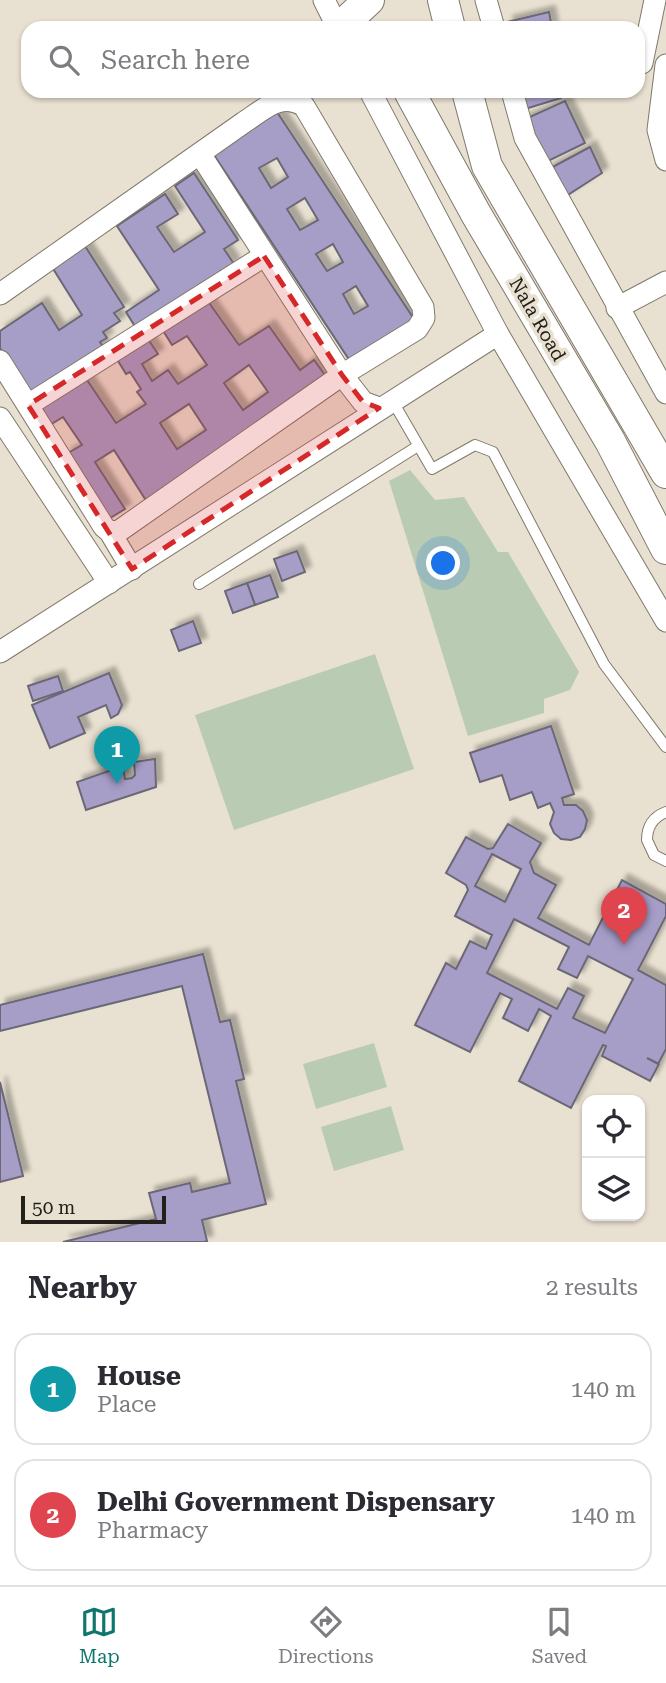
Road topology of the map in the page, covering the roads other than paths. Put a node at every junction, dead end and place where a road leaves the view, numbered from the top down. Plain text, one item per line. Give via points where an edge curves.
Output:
1 (324, 0) edge
2 (443, 0) edge
3 (486, 0) edge
4 (655, 0) edge
5 (366, 9) edge
6 (335, 21) edge
7 (349, 21) edge
8 (448, 21) edge
9 (492, 21) edge
10 (645, 42) edge
11 (645, 63) edge
12 (666, 65) edge
13 (374, 98) edge
14 (413, 98) edge
15 (469, 98) edge
16 (514, 98) edge
17 (200, 154) junction
18 (666, 160) edge
19 (264, 256) junction
20 (666, 282) edge
21 (0, 294) edge
22 (618, 308) junction
23 (498, 334) junction
24 (0, 360) edge
25 (342, 375) junction
26 (666, 393) edge
27 (385, 404) junction
28 (28, 405) junction
29 (0, 418) edge
30 (418, 446) junction
31 (666, 473) edge
32 (110, 533) junction
33 (666, 549) edge
34 (132, 569) junction
35 (109, 583) junction
36 (199, 584) dead end
37 (666, 621) edge
38 (0, 652) edge
39 (666, 747) edge
40 (666, 812) edge
41 (666, 861) edge

1 - 6 street
2 - 8 main road
3 - 9 street
4 - 10 street
5 - 7 main road
11 - 12 street
12 - 18 street via 657,130
13 - 23 street
14 - 33 main road, Nala Road via 610,441
15 - 31 main road, Nala Road via 486,166
16 - 22 street via 525,138
17 - 19 street
17 - 21 street
17 - 25 street via 283,99 304,106 423,307 424,318 417,329
19 - 25 street
19 - 28 street
20 - 22 street
22 - 26 street
23 - 27 street
23 - 37 street
24 - 28 street
25 - 27 street via 363,402
25 - 32 street
27 - 30 lane
27 - 34 street
28 - 32 street
29 - 35 street
30 - 36 lane
30 - 39 lane via 432,469 475,445 494,452 604,664
32 - 34 street
34 - 35 street
35 - 38 street
40 - 41 lane via 654,818 646,840 654,855

